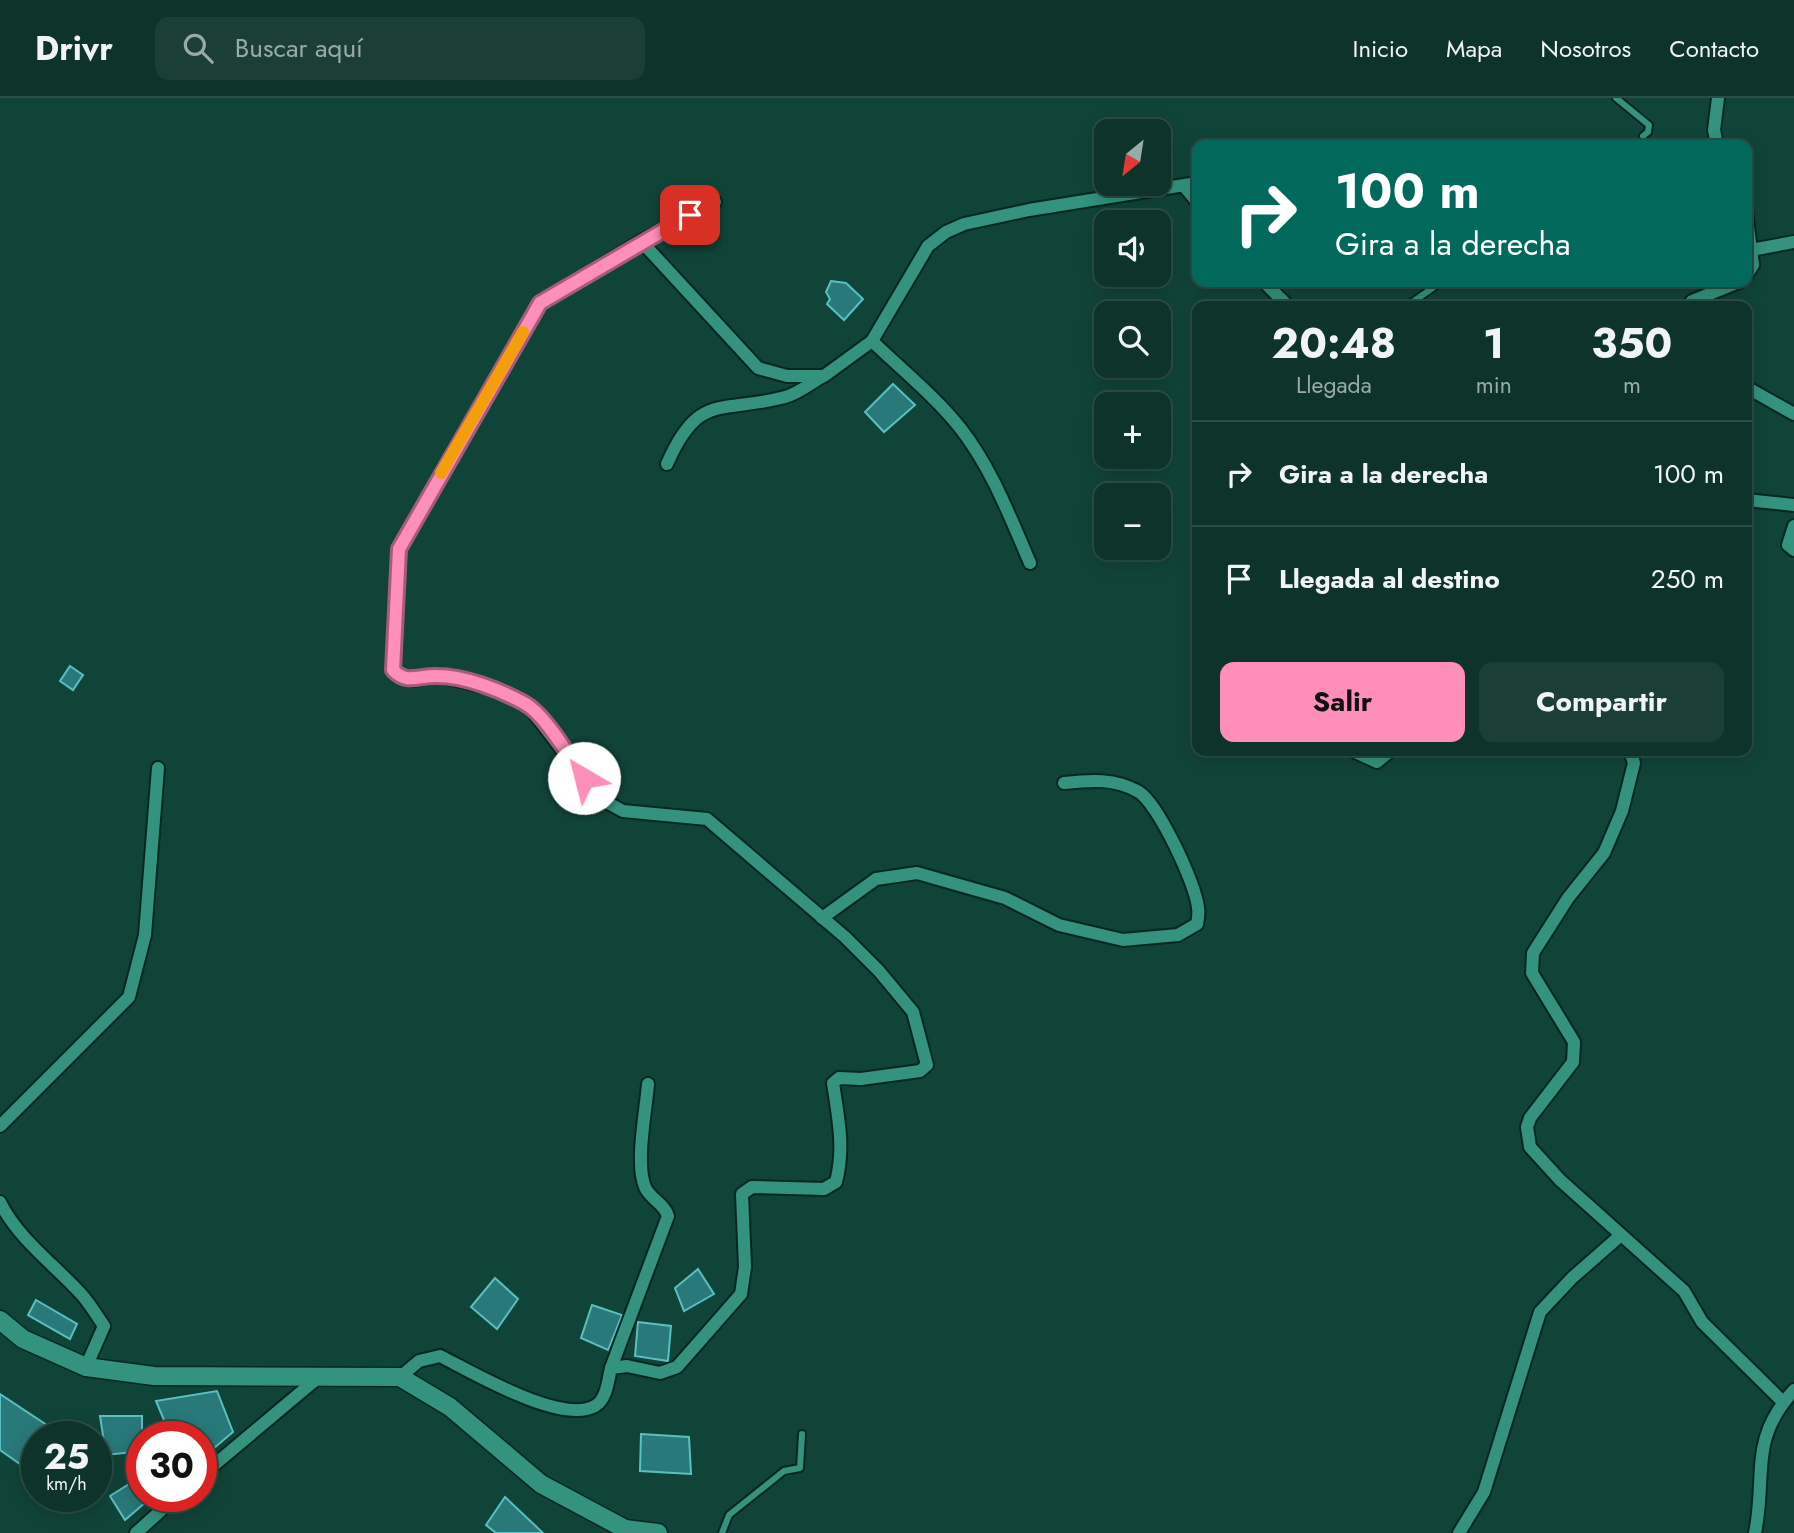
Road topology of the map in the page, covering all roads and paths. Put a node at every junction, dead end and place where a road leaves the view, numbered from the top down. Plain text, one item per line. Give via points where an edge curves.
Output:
1 (1616, 98) edge
2 (1718, 98) edge
3 (1643, 136) dead end
4 (1716, 140) edge
5 (1192, 184) edge
6 (1184, 186) junction
7 (1192, 196) edge
8 (715, 202) dead end
9 (641, 241) junction
10 (1794, 242) edge
11 (1752, 250) edge
12 (1269, 287) edge
13 (1434, 287) edge
14 (1727, 287) edge
15 (1283, 301) edge
16 (1414, 301) edge
17 (1692, 301) edge
18 (872, 341) junction
19 (824, 376) junction
20 (1752, 390) edge
21 (1794, 414) edge
22 (667, 464) dead end
23 (1752, 501) edge
24 (1794, 505) edge
25 (1794, 526) edge
26 (1794, 550) edge
27 (1030, 564) dead end
28 (1364, 756) edge
29 (1384, 756) edge
30 (1632, 756) edge
31 (158, 768) dead end
32 (1064, 783) dead end
33 (822, 918) junction
34 (648, 1084) dead end
35 (0, 1126) edge
36 (0, 1202) edge
37 (1620, 1235) junction
38 (0, 1320) edge
39 (86, 1367) junction
40 (611, 1368) junction
41 (319, 1377) junction
42 (400, 1377) junction
43 (1794, 1390) edge
44 (1783, 1402) junction
45 (802, 1434) dead end
46 (217, 1463) edge
47 (159, 1512) edge
48 (624, 1531) edge
49 (136, 1533) edge
50 (658, 1533) edge
51 (722, 1533) edge
52 (1459, 1533) edge
53 (1755, 1533) edge

1 - 3 lane via 1649,125
2 - 4 street
5 - 6 street
6 - 7 street
6 - 18 street via 1029,210 946,232 928,246
8 - 9 street
9 - 19 street via 758,368 787,376
9 - 33 street via 540,303 404,536 399,549 393,670 399,677 415,680 437,676 488,687 527,704 599,798 623,811 707,819
10 - 11 street
12 - 15 street
13 - 16 lane
14 - 17 street
18 - 19 street
18 - 27 street via 959,426 996,485
19 - 22 street via 788,396 706,411 683,431
20 - 21 street
23 - 24 street
25 - 26 street via 1788,545
28 - 29 street via 1377,762
30 - 37 street via 1634,763 1622,811 1604,853 1533,953 1532,973 1574,1042 1573,1062 1527,1127 1530,1146 1545,1164
31 - 35 street via 145,935 129,997
32 - 33 street via 1096,780 1140,793 1155,811 1190,880 1198,907 1197,924 1178,935 1123,940 1059,925 1005,898 917,873 876,879
33 - 40 street via 879,971 913,1012 926,1065 920,1071 839,1078 833,1083 841,1163 836,1182 824,1188 752,1187 742,1194 745,1267 741,1294 677,1367 660,1373 627,1366
34 - 40 street via 641,1176 646,1191 666,1208 668,1216
36 - 39 street via 104,1326
37 - 44 street via 1684,1291 1702,1322
37 - 52 street via 1540,1312 1484,1492
38 - 39 main road via 23,1339
39 - 41 main road via 154,1376
40 - 42 street via 604,1396 584,1410 568,1410 525,1396 440,1356 419,1361
41 - 42 main road
41 - 46 street
42 - 48 main road via 450,1407 541,1484
43 - 44 street
44 - 53 street via 1763,1438 1759,1464 1762,1499
45 - 51 lane via 800,1468 784,1471 729,1515
47 - 49 street
48 - 50 main road

